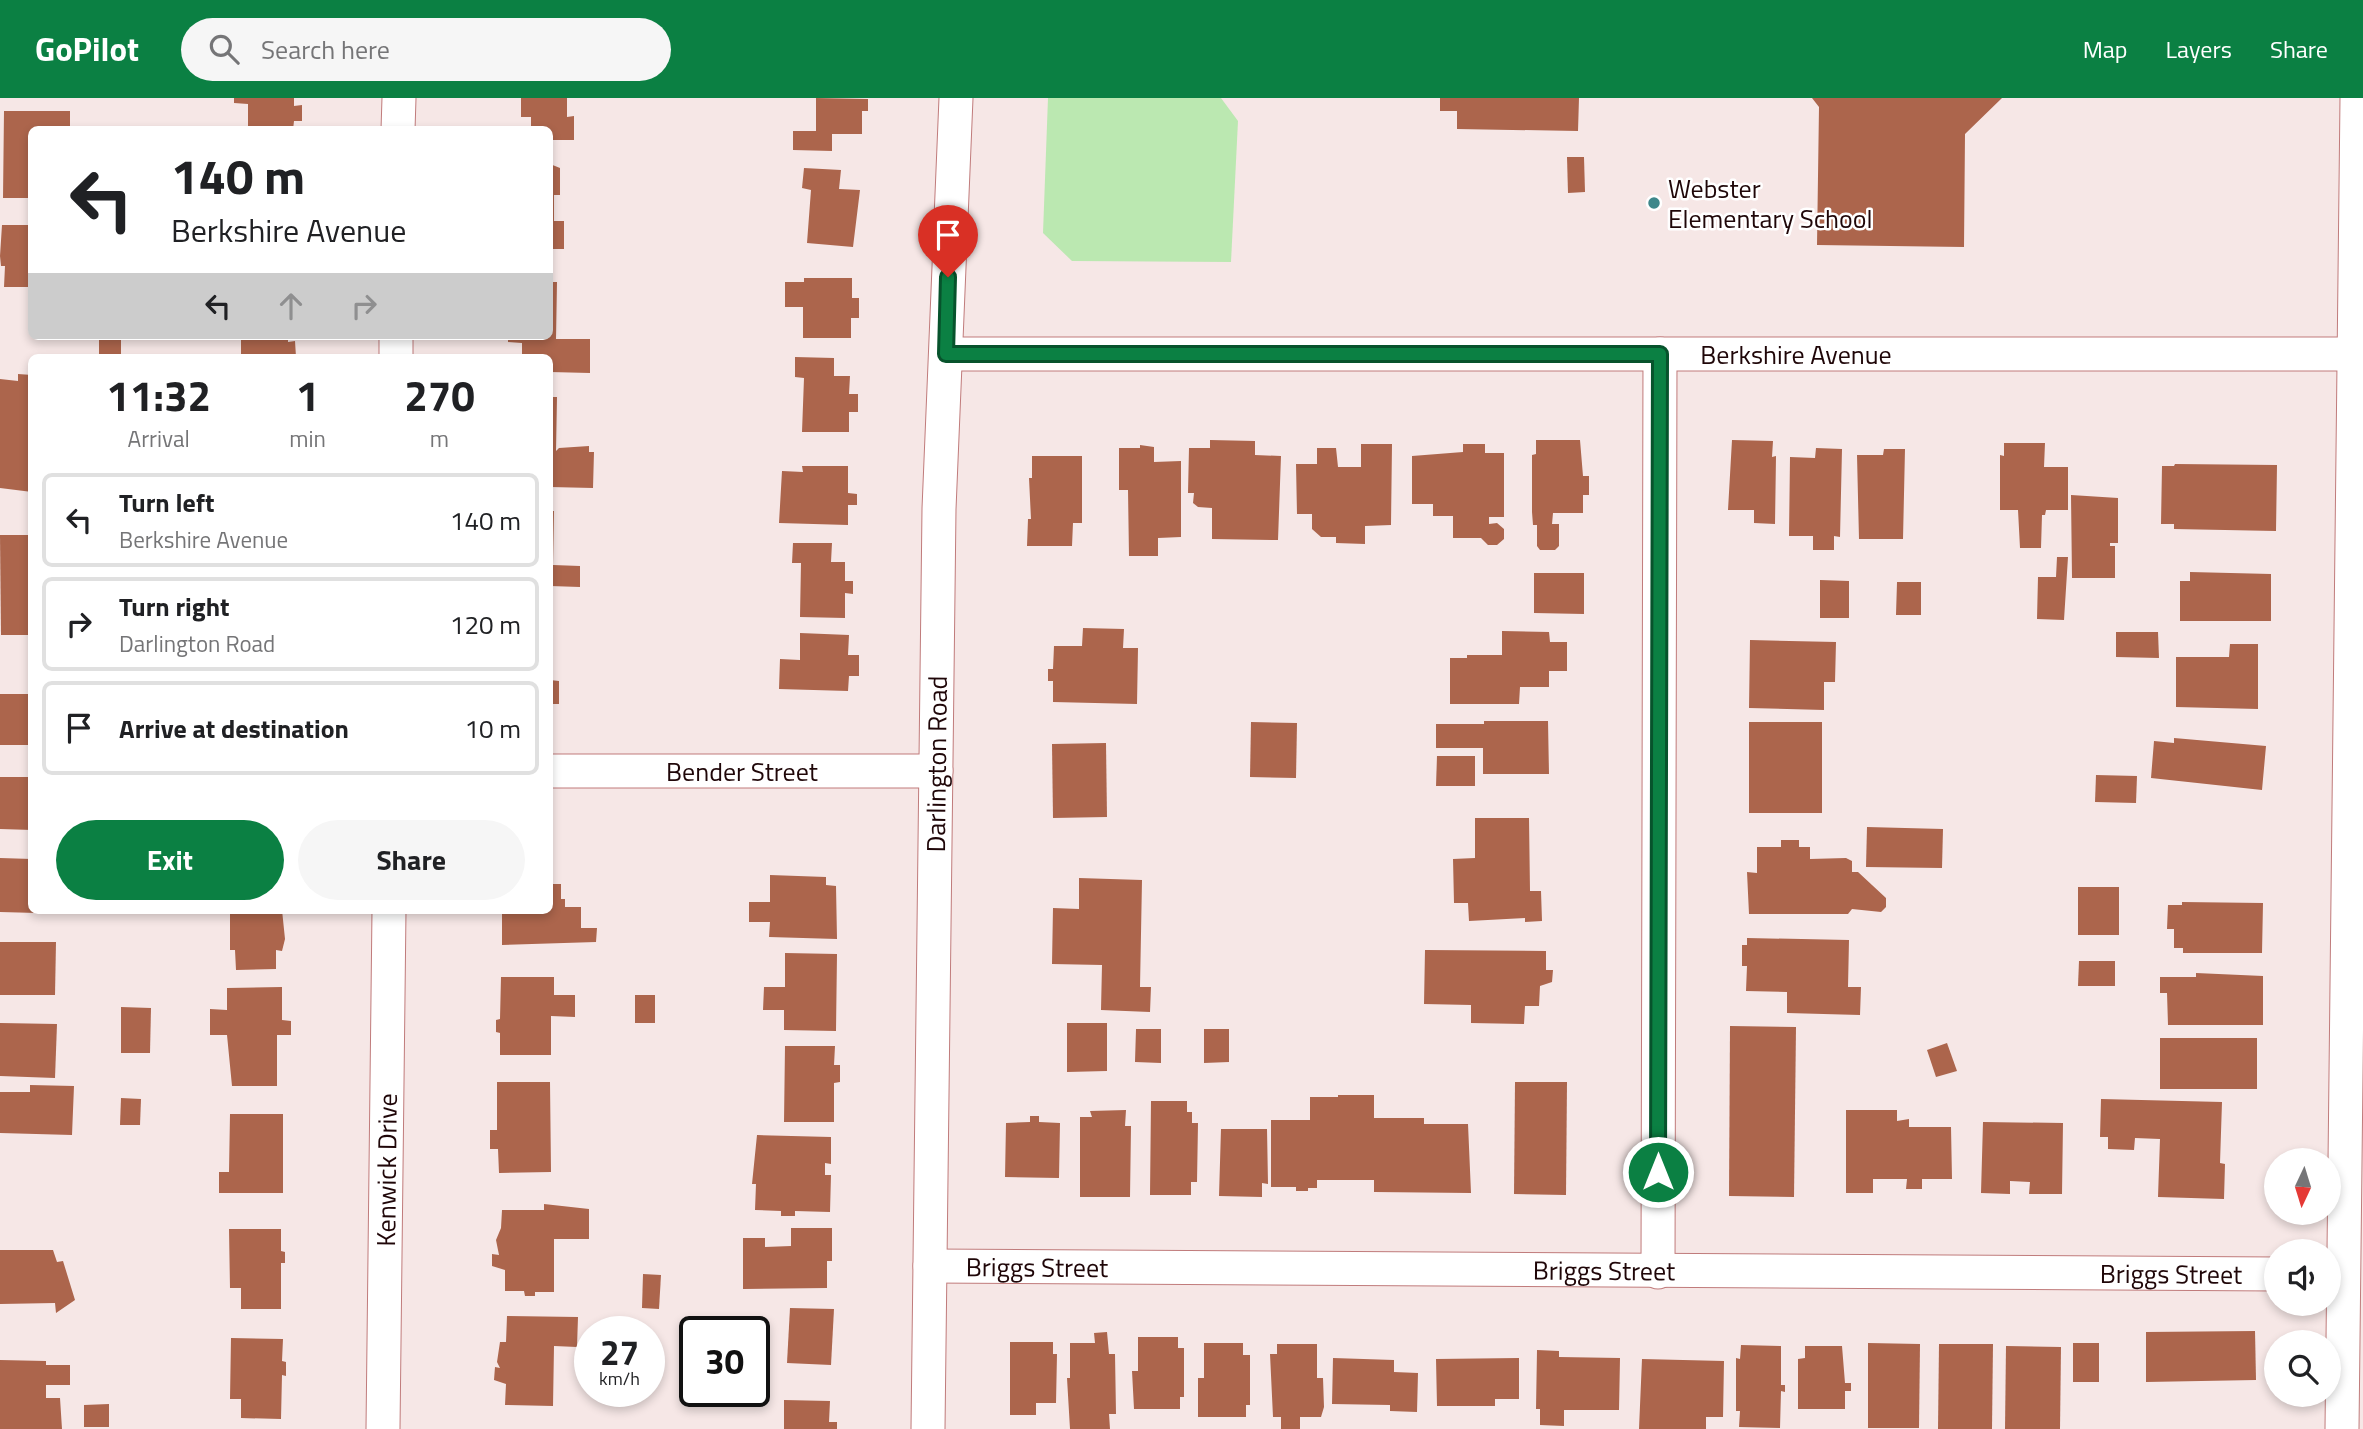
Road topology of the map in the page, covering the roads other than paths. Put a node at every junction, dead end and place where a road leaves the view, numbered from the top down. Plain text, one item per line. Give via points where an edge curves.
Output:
1 (399, 98) edge
2 (956, 98) edge
3 (2357, 98) edge
4 (398, 126) edge
5 (946, 354) junction
6 (1660, 354) junction
7 (2354, 354) junction
8 (2358, 433) edge
9 (553, 771) edge
10 (936, 771) junction
11 (389, 914) edge
12 (2355, 1002) edge
13 (2339, 1239) edge
14 (930, 1266) junction
15 (1658, 1272) junction
16 (2264, 1274) edge
17 (2338, 1316) edge
18 (383, 1429) edge
19 (928, 1429) edge
20 (2342, 1429) edge

1 - 4 street
2 - 5 street, Darlington Road
3 - 7 street
5 - 6 street, Berkshire Avenue
5 - 10 street, Darlington Road
6 - 7 street, Berkshire Avenue
6 - 15 street
7 - 8 street
8 - 12 street
9 - 10 street, Bender Street
10 - 14 street, Darlington Road
11 - 18 street, Kenwick Drive
12 - 13 street
14 - 15 street, Briggs Street
14 - 19 street, Darlington Road
15 - 16 street, Briggs Street
17 - 20 street

